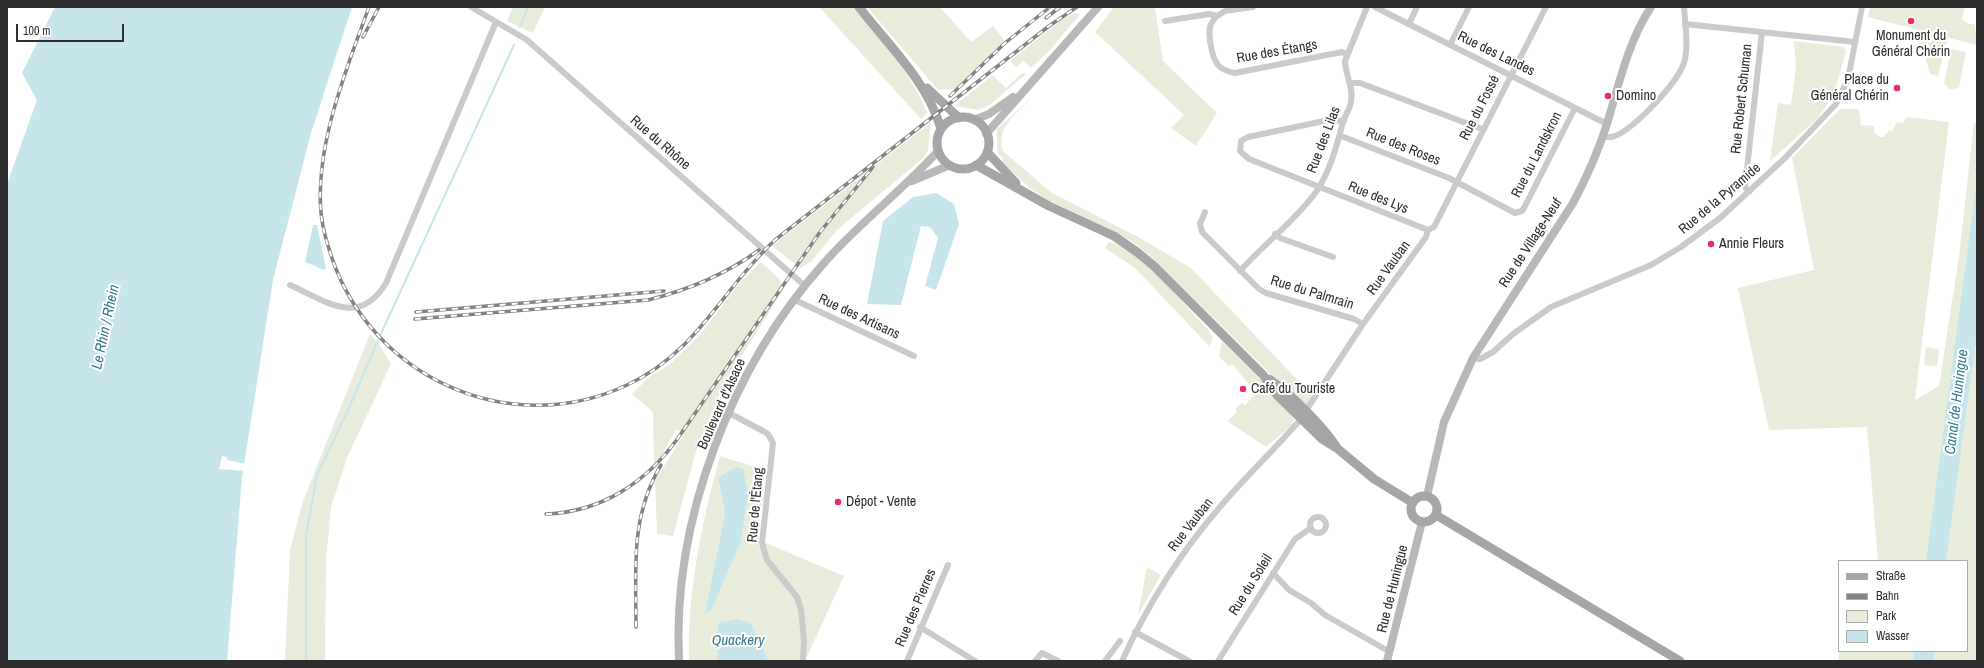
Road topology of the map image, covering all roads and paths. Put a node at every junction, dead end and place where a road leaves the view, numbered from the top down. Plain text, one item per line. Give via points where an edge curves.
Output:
1 (471, 7) edge
2 (859, 7) edge
3 (1098, 7) edge
4 (1253, 7) edge
5 (1367, 7) edge
6 (1375, 7) edge
7 (1417, 7) edge
8 (1469, 7) edge
9 (1546, 7) edge
10 (1651, 7) edge
11 (1684, 7) edge
12 (1862, 7) edge
13 (1217, 16) junction
14 (1165, 21) dead end
15 (496, 22) junction
16 (1409, 24) junction
17 (1685, 24) junction
18 (1762, 32) junction
19 (1855, 42) junction
20 (1450, 45) junction
21 (1347, 54) junction
22 (1511, 74) junction
23 (916, 78) junction
24 (1031, 83) junction
25 (1351, 83) junction
26 (1575, 108) junction
27 (958, 118) junction
28 (974, 120) junction
29 (1344, 121) junction
30 (1607, 124) junction
31 (941, 129) junction
32 (1482, 129) junction
33 (986, 134) junction
34 (1341, 136) junction
35 (1602, 137) junction
36 (938, 151) junction
37 (987, 152) junction
38 (950, 165) junction
39 (976, 165) junction
40 (1456, 182) junction
41 (904, 185) junction
42 (1319, 187) junction
43 (1022, 190) junction
44 (1749, 192) junction
45 (1205, 212) dead end
46 (1438, 220) joint
47 (1428, 230) junction
48 (1275, 234) junction
49 (1333, 257) dead end
50 (1240, 271) junction
51 (290, 285) dead end
52 (805, 286) junction
53 (795, 300) junction
54 (1363, 324) junction
55 (914, 356) dead end
56 (1473, 358) junction
57 (729, 413) junction
58 (1303, 415) junction
59 (1427, 496) junction
60 (1413, 503) junction
61 (1436, 515) junction
62 (1422, 522) junction
63 (1311, 528) dead end
64 (948, 565) dead end
65 (1273, 572) junction
66 (920, 627) junction
67 (1135, 632) junction
68 (1120, 641) dead end
69 (1390, 652) junction
70 (679, 661) edge
71 (803, 661) edge
72 (907, 661) edge
73 (975, 661) edge
74 (1035, 661) edge
75 (1058, 661) edge
76 (1105, 661) edge
77 (1122, 661) edge
78 (1188, 661) edge
79 (1218, 661) edge
80 (1387, 661) edge
81 (1680, 661) edge

1 - 15 street, Rue du Rhône
2 - 23 main road
3 - 24 street via 1054,60
4 - 13 street via 1225,11
5 - 21 street
6 - 16 street, Rue des Landes
7 - 16 street
8 - 20 street
9 - 22 street, Rue du Fossé
10 - 30 street, Rue de Village-Neuf via 1637,31 1627,56
11 - 17 street
12 - 19 street, Rue de la Pyramide
13 - 14 street via 1209,14
13 - 21 street, Rue des Étangs via 1210,26 1214,59 1218,65 1230,72 1342,52
15 - 51 street via 381,292 366,305 349,309 336,306
15 - 52 street, Rue du Rhône via 527,40
16 - 20 street, Rue des Landes
17 - 18 street, Rue Robert Schuman
17 - 35 street via 1684,62 1675,81 1625,130 1611,137
18 - 19 street, Rue Robert Schuman
18 - 44 street, Rue Robert Schuman via 1745,187
19 - 44 street, Rue de la Pyramide via 1848,79 1840,99
20 - 22 street, Rue des Landes
21 - 25 street, Rue des Lilas via 1345,69
22 - 26 street, Rue des Landes
22 - 32 street, Rue du Fossé
23 - 27 main road
23 - 31 main road via 935,110
24 - 28 street via 989,114
24 - 33 street
25 - 29 street, Rue des Lilas via 1351,102
25 - 32 street via 1360,83
26 - 30 street, Rue des Landes
26 - 40 street, Rue du Landskron via 1522,211 1515,213 1506,210
27 - 28 main road
27 - 31 main road
28 - 33 main road via 982,126
29 - 34 street, Rue des Lilas
29 - 42 street, Rue des Lys via 1329,120 1248,137 1241,141 1239,146 1240,151 1249,159
30 - 35 street, Rue de Village-Neuf
31 - 36 main road via 937,140
32 - 40 street, Rue du Fossé
33 - 37 main road
34 - 40 street, Rue des Roses
34 - 42 street, Rue des Lilas
35 - 56 street, Rue de Village-Neuf via 1586,179 1573,203
36 - 38 main road
36 - 41 street, Boulevard d'Alsace
37 - 39 main road
37 - 43 main road
38 - 39 main road via 963,169
38 - 41 street, Boulevard d'Alsace
39 - 43 main road
40 - 46 street, Rue du Fossé
41 - 52 street, Boulevard d'Alsace via 845,239
42 - 47 street, Rue des Lys
42 - 48 street, Rue des Lilas via 1297,214
43 - 58 main road via 1049,206 1114,236 1137,252 1264,375 1282,388
44 - 56 street, Rue de la Pyramide via 1681,247 1651,265 1550,307 1493,352 1480,359
45 - 50 street, Rue du Palmrain via 1200,224 1202,232
46 - 47 street, Rue Vauban via 1434,227
47 - 54 street, Rue Vauban via 1426,238
48 - 49 street
48 - 50 street, Rue des Lilas
50 - 54 street, Rue du Palmrain via 1266,293 1354,319
52 - 53 street, Boulevard d'Alsace
53 - 55 street, Rue des Artisans
53 - 57 street, Boulevard d'Alsace via 761,350
54 - 58 street, Rue Vauban
56 - 59 street via 1444,422
57 - 70 street, Boulevard d'Alsace via 703,485 688,547 680,606
57 - 71 street, Rue de l'Étang via 764,431 773,443 762,543 767,560 797,597 801,609 804,641
58 - 60 main road via 1329,435 1338,449 1374,479
58 - 67 street, Rue Vauban via 1219,508 1182,556
59 - 60 main road via 1419,497
59 - 61 main road via 1437,506
60 - 62 main road via 1412,515
61 - 62 main road via 1430,521
61 - 81 main road
62 - 69 street, Rue de Huningue
63 - 65 street, Rue du Soleil via 1295,539
64 - 66 street, Rue des Pierres
65 - 69 street via 1289,590 1325,615
65 - 79 street, Rue du Soleil
66 - 72 street, Rue des Pierres
66 - 73 street
67 - 77 street, Rue Vauban
67 - 78 street
68 - 76 street
69 - 80 street, Rue de Huningue
74 - 75 street via 1042,654

